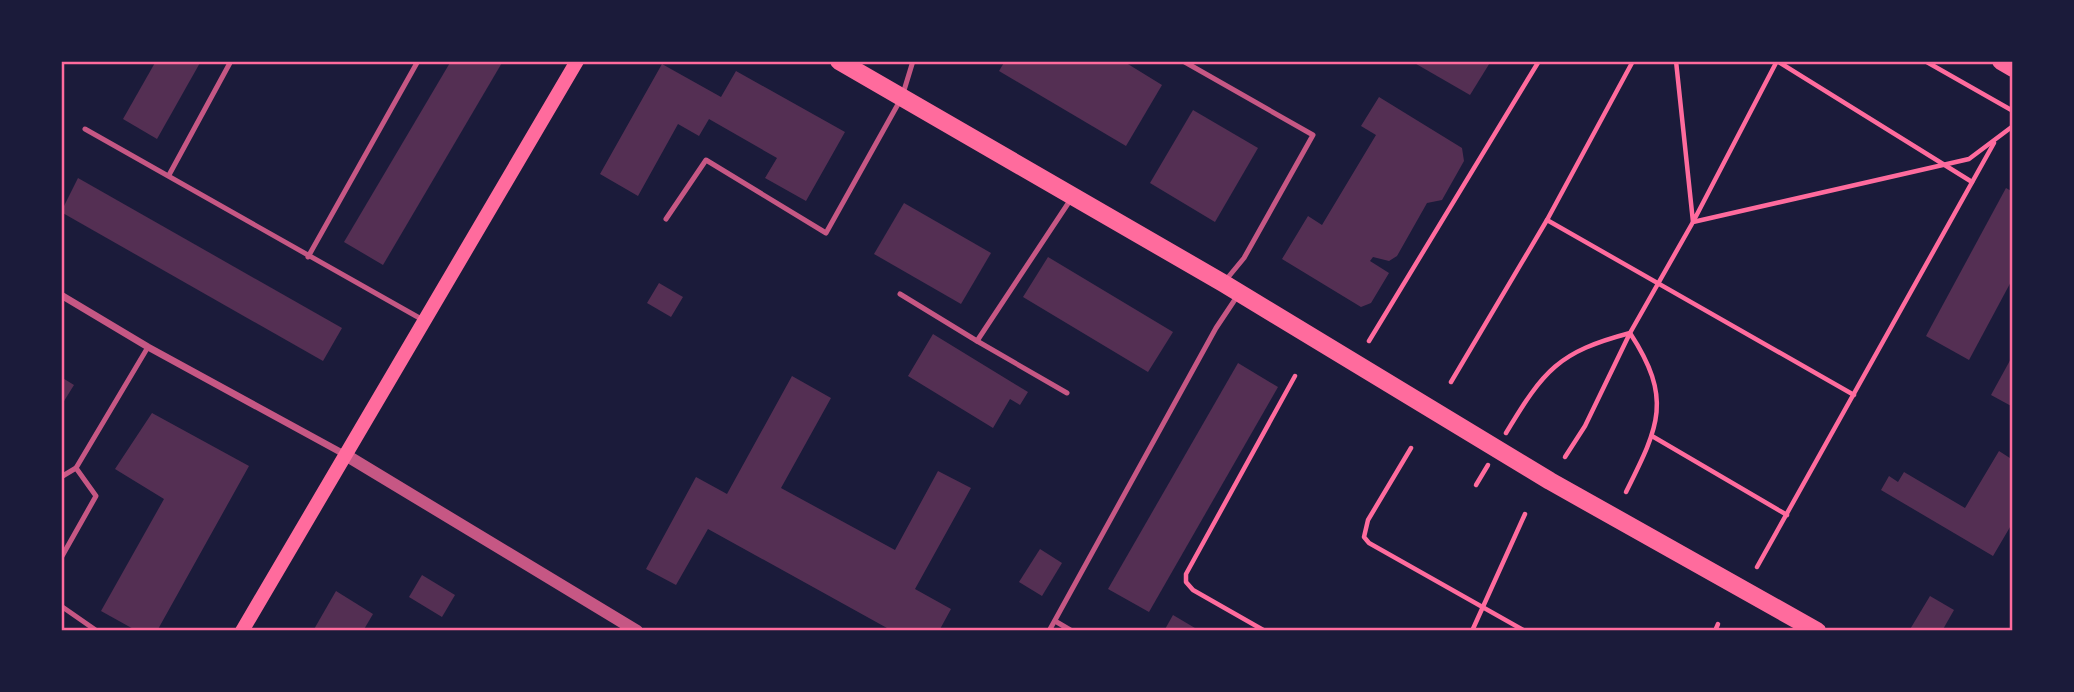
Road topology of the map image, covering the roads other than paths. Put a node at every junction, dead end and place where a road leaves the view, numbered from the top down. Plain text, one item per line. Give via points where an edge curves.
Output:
1 (232, 61) edge
2 (418, 61) edge
3 (577, 61) edge
4 (839, 61) edge
5 (914, 61) edge
6 (1184, 61) edge
7 (2001, 61) edge
8 (2013, 68) edge
9 (902, 97) junction
10 (85, 128) dead end
11 (169, 175) junction
12 (1072, 196) junction
13 (666, 219) dead end
14 (308, 257) junction
15 (1223, 283) junction
16 (1239, 293) junction
17 (900, 294) dead end
18 (61, 295) edge
19 (424, 320) junction
20 (977, 341) junction
21 (148, 347) junction
22 (1067, 393) dead end
23 (344, 454) junction
24 (76, 468) junction
25 (61, 477) edge
26 (61, 558) edge
27 (61, 606) edge
28 (1055, 621) junction
29 (97, 631) edge
30 (242, 631) edge
31 (637, 631) edge
32 (1049, 631) edge
33 (1072, 631) edge
34 (1817, 631) edge

1 - 11 lane
2 - 14 lane
3 - 19 main road
4 - 9 main road
5 - 9 lane
6 - 15 lane via 1313,135 1244,258
7 - 8 main road
9 - 12 main road
9 - 13 lane via 827,233 706,160
10 - 11 lane
11 - 14 lane
12 - 15 main road
12 - 20 lane
14 - 19 lane
15 - 16 main road
16 - 28 lane
16 - 34 main road via 1496,449
17 - 20 lane
18 - 21 street
19 - 23 main road
20 - 22 lane
21 - 23 street
21 - 24 lane
23 - 30 main road
23 - 31 street
24 - 25 lane
24 - 26 lane via 96,496
27 - 29 lane
28 - 32 lane
28 - 33 lane

